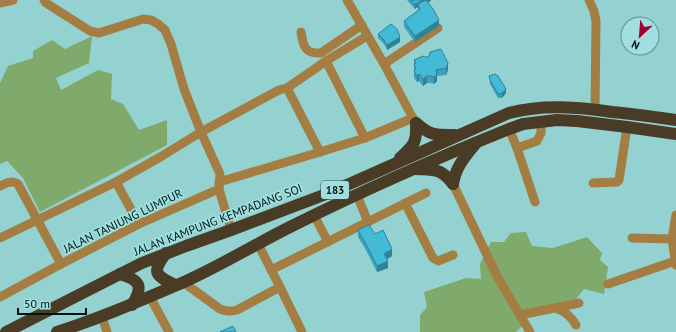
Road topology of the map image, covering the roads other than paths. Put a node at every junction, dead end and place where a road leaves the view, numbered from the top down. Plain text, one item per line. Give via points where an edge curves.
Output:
1 (13, 0) edge
2 (44, 0) edge
3 (347, 0) edge
4 (589, 0) edge
5 (0, 4) edge
6 (362, 26) junction
7 (438, 28) edge
8 (301, 32) dead end
9 (368, 36) junction
10 (326, 61) junction
11 (384, 64) junction
12 (287, 88) junction
13 (595, 109) junction
14 (676, 120) edge
15 (414, 121) junction
16 (541, 121) junction
17 (627, 127) junction
18 (509, 129) junction
19 (201, 132) junction
20 (676, 134) edge
21 (459, 135) junction
22 (365, 138) junction
23 (477, 142) junction
24 (517, 148) junction
25 (320, 152) junction
26 (393, 165) junction
27 (414, 169) junction
28 (116, 182) junction
29 (594, 183) dead end
30 (453, 184) junction
31 (219, 185) junction
32 (0, 186) edge
33 (426, 193) dead end
34 (357, 195) junction
35 (535, 202) dead end
36 (405, 203) junction
37 (314, 215) junction
38 (676, 215) edge
39 (37, 220) junction
40 (368, 222) junction
41 (139, 224) junction
42 (231, 230) junction
43 (0, 238) edge
44 (632, 238) dead end
45 (672, 239) junction
46 (328, 242) junction
47 (258, 244) junction
48 (166, 253) junction
49 (453, 255) dead end
50 (675, 263) edge
51 (61, 264) junction
52 (271, 270) junction
53 (120, 274) junction
54 (179, 284) junction
55 (608, 284) dead end
56 (280, 287) junction
57 (0, 297) edge
58 (150, 297) junction
59 (579, 303) dead end
60 (132, 305) junction
61 (554, 308) junction
62 (520, 315) junction
63 (102, 317) junction
64 (576, 325) dead end
65 (526, 330) edge
66 (6, 332) edge
67 (58, 332) edge
68 (107, 332) edge
69 (169, 332) edge
70 (302, 332) edge

1 - 5 street
2 - 19 street via 90,31 99,33 143,19 158,24 165,30 184,90
3 - 6 street
4 - 13 street via 596,21
6 - 8 street via 321,53 309,52 304,47
6 - 9 street
7 - 11 street
9 - 10 street
9 - 11 street
10 - 12 street
10 - 22 street
11 - 15 street
12 - 19 street
12 - 25 street
13 - 14 highway, JALAN KAMPUNG KEMPADANG SOI / 183
13 - 21 highway, JALAN KAMPUNG KEMPADANG SOI / 183 via 523,109
15 - 21 highway via 425,131 433,134
15 - 22 street, JALAN TANJUNG LUMPUR
15 - 26 highway via 415,142
16 - 17 highway, 183 via 556,120
16 - 18 highway, 183
16 - 24 street via 541,133 537,141
17 - 20 highway, 183
17 - 29 street via 619,180
18 - 23 highway, 183
18 - 24 street
19 - 28 street
19 - 31 street via 220,174
21 - 26 highway, JALAN KAMPUNG KEMPADANG SOI / 183
22 - 25 street, JALAN TANJUNG LUMPUR
23 - 27 highway, 183
23 - 30 highway via 462,161
24 - 35 street
25 - 31 street, JALAN TANJUNG LUMPUR
26 - 42 highway, JALAN KAMPUNG KEMPADANG SOI / 183 via 329,193
27 - 30 highway via 435,170
27 - 34 highway, 183
28 - 39 street
28 - 41 street
30 - 62 street via 477,237
31 - 41 street, JALAN TANJUNG LUMPUR
31 - 42 street
32 - 39 street via 9,182 18,184
33 - 36 street
34 - 37 highway, 183
34 - 40 street
36 - 40 street
36 - 49 street via 433,258 438,261
37 - 46 street
37 - 47 highway, 183
38 - 45 street
39 - 43 street
39 - 51 street
40 - 46 street
41 - 51 street, JALAN TANJUNG LUMPUR
42 - 48 highway, JALAN KAMPUNG KEMPADANG SOI / 183
44 - 45 street
45 - 50 street
46 - 52 street
47 - 52 street
47 - 54 highway, 183
48 - 53 highway, JALAN KAMPUNG KEMPADANG SOI / 183
48 - 54 highway via 157,267 158,274 162,279
50 - 55 street
51 - 57 street, JALAN TANJUNG LUMPUR
52 - 56 street
53 - 60 highway via 132,278 138,284 139,292
53 - 66 highway, JALAN KAMPUNG KEMPADANG SOI / 183
54 - 56 street via 226,311 237,310
54 - 58 highway, 183
56 - 70 street
58 - 60 highway, 183
58 - 69 street
59 - 61 street
60 - 63 highway, 183
61 - 62 street
61 - 64 street via 572,317
62 - 65 street
63 - 67 highway, 183
63 - 68 street

